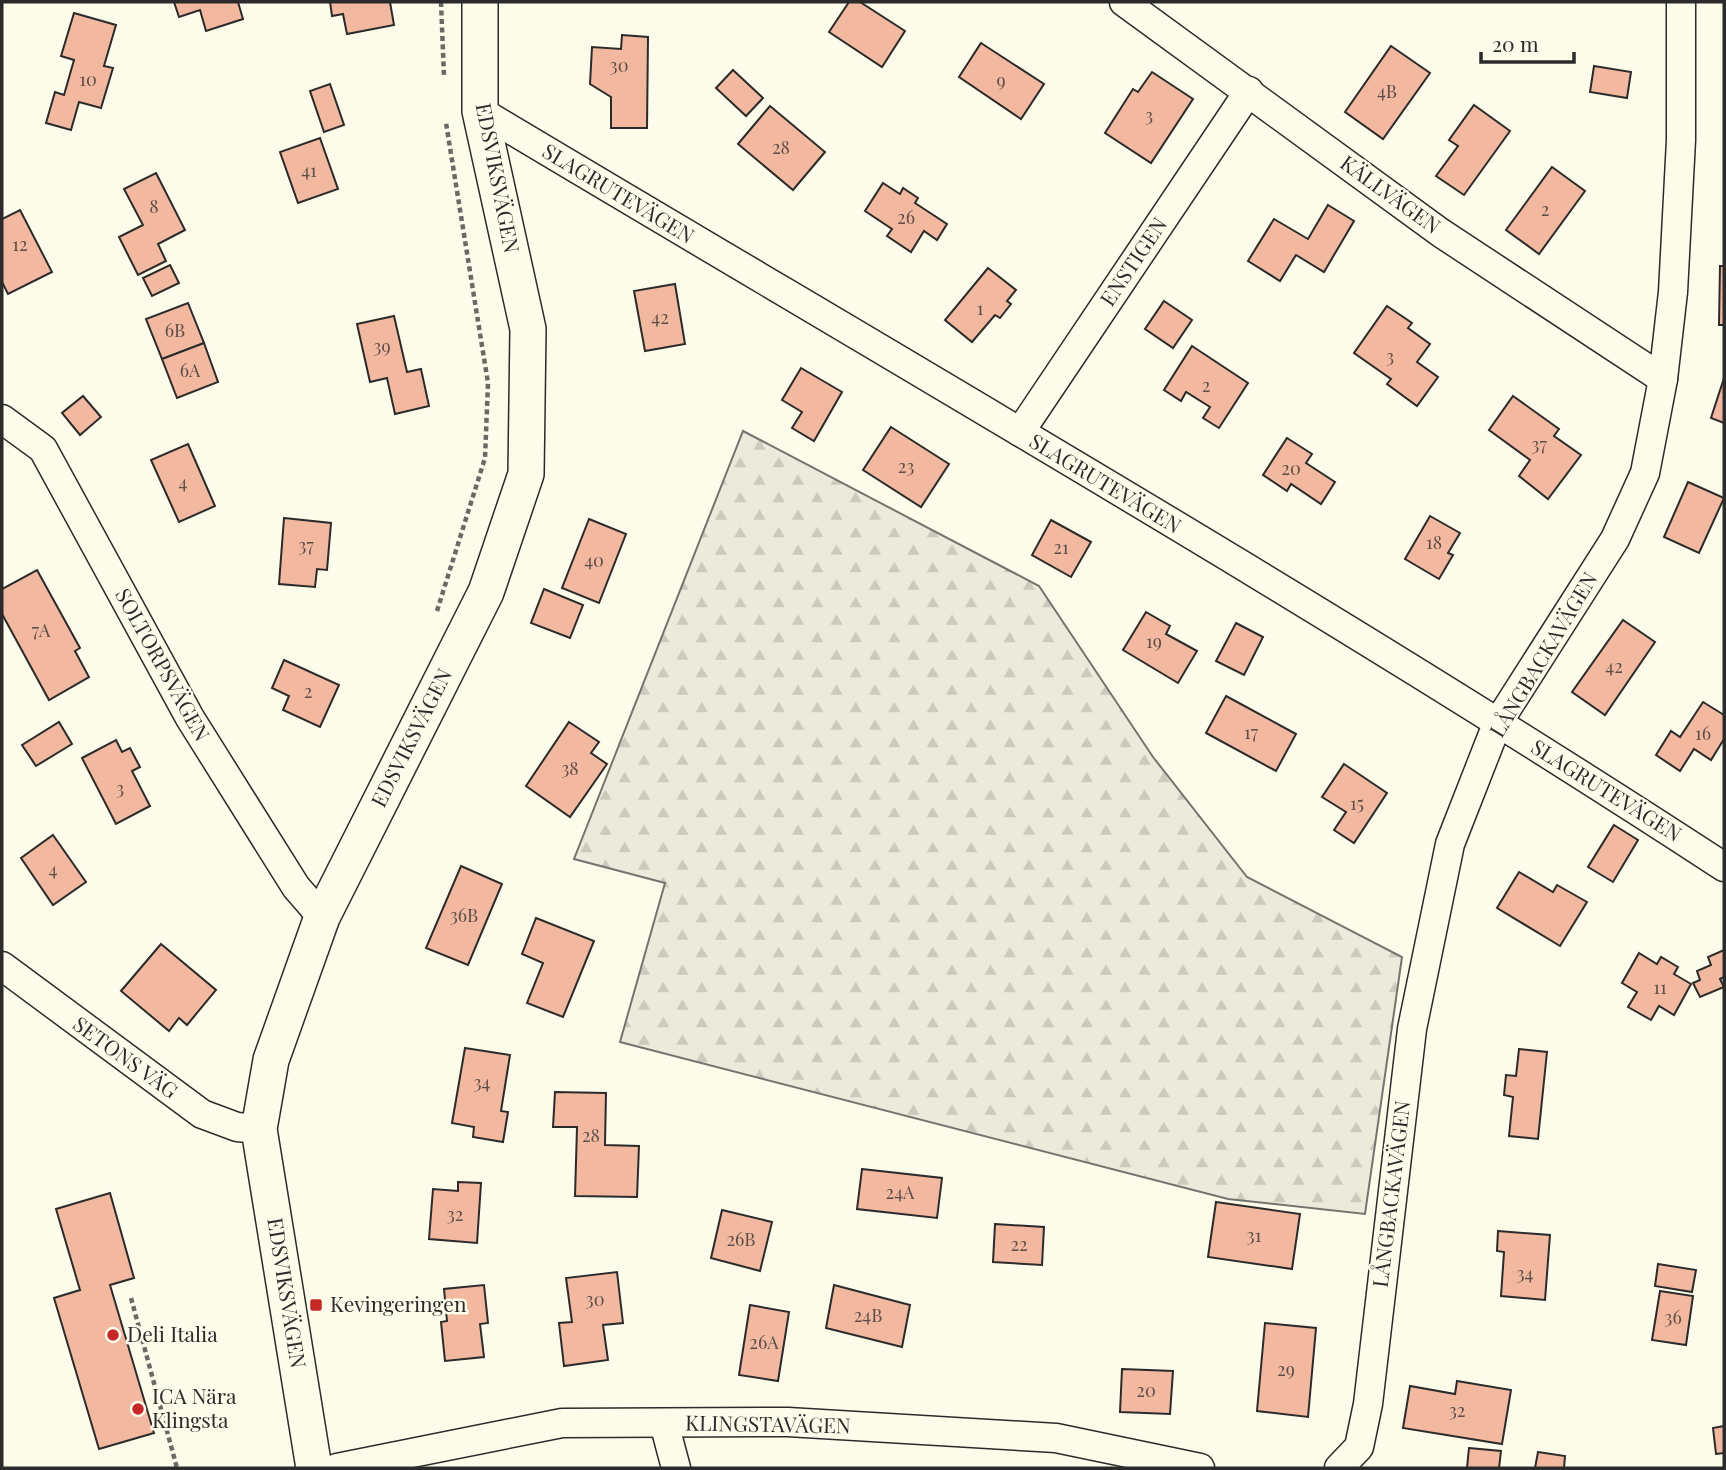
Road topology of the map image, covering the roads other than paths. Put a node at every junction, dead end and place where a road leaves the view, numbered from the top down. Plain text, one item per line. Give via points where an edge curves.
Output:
1 (480, 2) edge
2 (1124, 2) edge
3 (1681, 2) edge
4 (1248, 91) junction
5 (480, 111) junction
6 (1663, 379) junction
7 (2, 419) edge
8 (1020, 432) junction
9 (1497, 724) junction
10 (1724, 867) edge
11 (322, 917) junction
12 (2, 966) edge
13 (259, 1129) junction
14 (664, 1423) junction
15 (314, 1468) edge
16 (337, 1468) edge
17 (676, 1468) edge
18 (1200, 1468) edge
19 (1339, 1468) edge

1 - 5 street, EDSVIKSVÄGEN
2 - 4 street, KÄLLVÄGEN
3 - 6 street, LÅNGBACKAVÄGEN via 1681,140
4 - 6 street, KÄLLVÄGEN via 1441,233
4 - 8 street, ENSTIGEN
5 - 8 street, SLAGRUTEVÄGEN
5 - 11 street, EDSVIKSVÄGEN via 528,329 526,474 486,592
6 - 9 street, LÅNGBACKAVÄGEN via 1645,473 1615,539
7 - 11 street, SOLTORPSVÄGEN via 43,449 190,718 296,887
8 - 9 street, SLAGRUTEVÄGEN
9 - 10 street, SLAGRUTEVÄGEN via 1556,757
9 - 19 street, LÅNGBACKAVÄGEN via 1450,844 1412,1028 1368,1404 1359,1447
11 - 13 street, EDSVIKSVÄGEN via 271,1060
12 - 13 street, SETONS VÄG via 202,1114 237,1127
13 - 15 street, EDSVIKSVÄGEN
14 - 16 street, KLINGSTAVÄGEN via 562,1423
14 - 17 street
14 - 18 street, KLINGSTAVÄGEN via 788,1422 1056,1438

